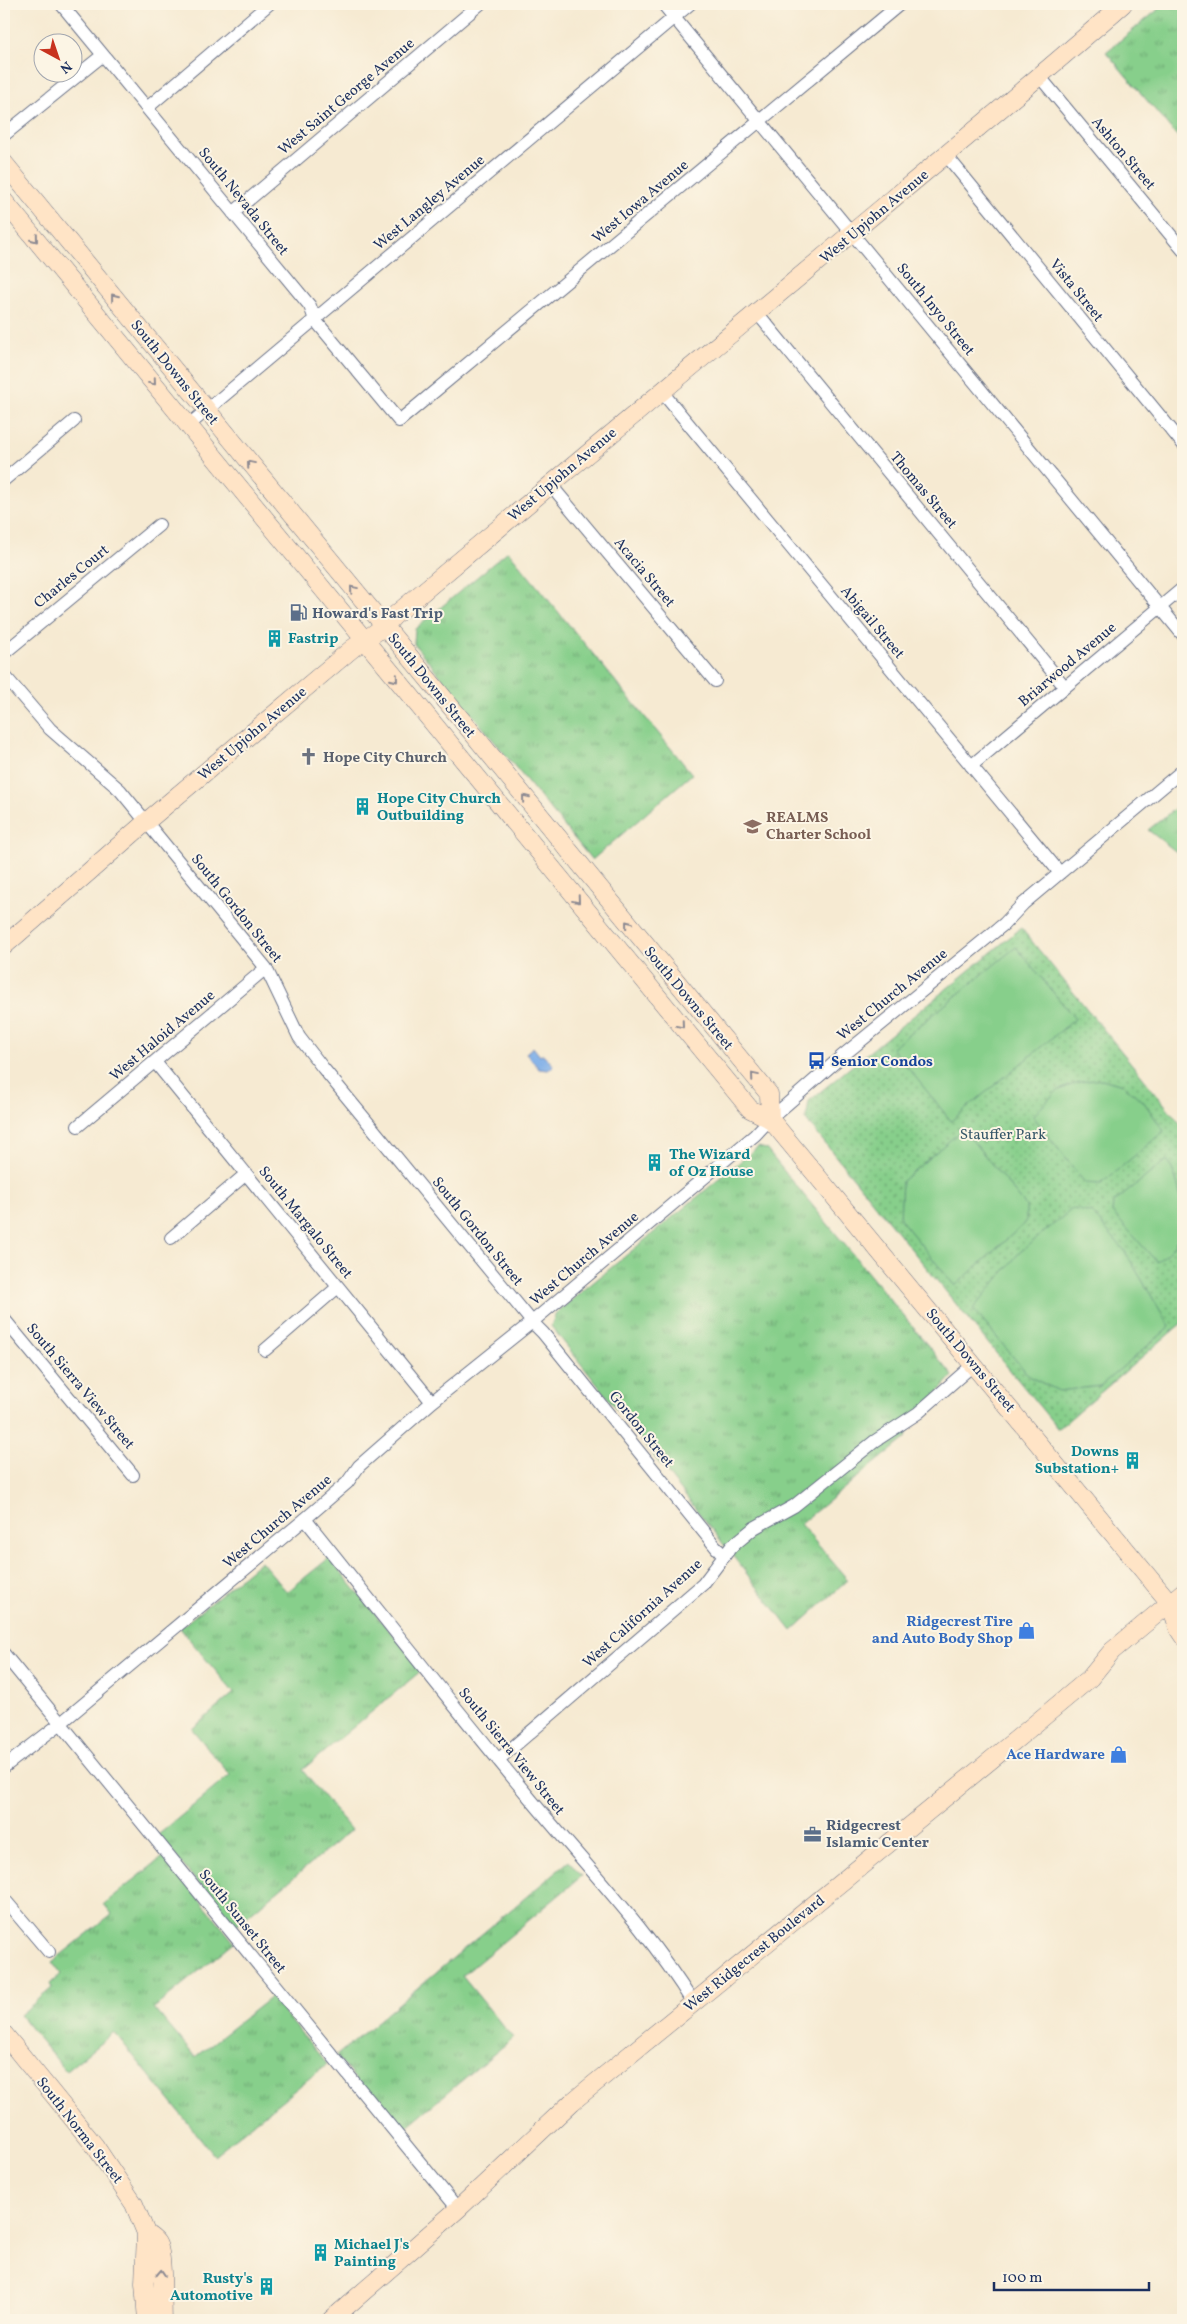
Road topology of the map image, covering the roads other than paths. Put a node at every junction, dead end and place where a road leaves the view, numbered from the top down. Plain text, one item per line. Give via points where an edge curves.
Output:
1 (60, 4) edge
2 (270, 4) edge
3 (480, 4) edge
4 (663, 4) edge
5 (690, 4) edge
6 (900, 4) edge
7 (1123, 4) edge
8 (674, 17) junction
9 (102, 55) junction
10 (1040, 77) junction
11 (146, 108) junction
12 (761, 121) junction
13 (4, 135) edge
14 (946, 156) junction
15 (4, 164) edge
16 (4, 201) edge
17 (233, 213) junction
18 (852, 233) junction
19 (1183, 250) edge
20 (758, 314) junction
21 (314, 320) junction
22 (662, 392) junction
23 (207, 411) junction
24 (74, 421) dead end
25 (399, 421) joint
26 (189, 425) junction
27 (1183, 444) edge
28 (4, 480) edge
29 (550, 484) junction
30 (159, 525) dead end
31 (1183, 588) edge
32 (1160, 607) junction
33 (384, 626) junction
34 (1183, 635) edge
35 (364, 641) junction
36 (4, 653) edge
37 (4, 675) edge
38 (715, 681) dead end
39 (1065, 687) junction
40 (971, 766) junction
41 (1183, 770) edge
42 (146, 822) junction
43 (1060, 874) junction
44 (4, 946) edge
45 (266, 968) junction
46 (155, 1062) junction
47 (770, 1119) junction
48 (78, 1126) dead end
49 (246, 1174) junction
50 (171, 1238) dead end
51 (338, 1287) junction
52 (4, 1318) edge
53 (532, 1322) junction
54 (265, 1350) dead end
55 (974, 1364) junction
56 (432, 1402) junction
57 (133, 1475) dead end
58 (305, 1519) junction
59 (724, 1557) junction
60 (1179, 1601) edge
61 (1183, 1636) edge
62 (4, 1654) edge
63 (61, 1723) junction
64 (498, 1760) junction
65 (4, 1767) edge
66 (4, 1899) edge
67 (49, 1952) dead end
68 (693, 2003) junction
69 (4, 2034) edge
70 (458, 2210) junction
71 (146, 2233) junction
72 (147, 2320) edge
73 (163, 2320) edge
74 (330, 2320) edge

1 - 9 street, South Nevada Street
2 - 11 street
3 - 17 street, West Saint George Avenue
4 - 8 street, South Inyo Street
5 - 8 street, West Langley Avenue
6 - 12 street, West Iowa Avenue
7 - 10 main road, West Upjohn Avenue
8 - 12 street, South Inyo Street
8 - 21 street, West Langley Avenue
9 - 11 street, South Nevada Street
9 - 13 street
10 - 14 main road, West Upjohn Avenue
10 - 19 street, Ashton Street
11 - 17 street, South Nevada Street
12 - 18 street, South Inyo Street
12 - 25 street, West Iowa Avenue
14 - 18 main road, West Upjohn Avenue
14 - 27 street, Vista Street
23 -> 15 main road, South Downs Street
16 -> 26 main road, South Downs Street
17 - 21 street, South Nevada Street via 310,306
18 - 20 main road, West Upjohn Avenue
18 - 32 street, South Inyo Street
20 - 22 main road, West Upjohn Avenue
20 - 39 street, Thomas Street
21 - 23 street, West Langley Avenue
21 - 25 street, South Nevada Street
22 - 29 main road, West Upjohn Avenue
22 - 40 street, Abigail Street
23 - 26 street, West Langley Avenue
33 -> 23 main road, South Downs Street
24 - 28 street
26 - 35 main road, South Downs Street
29 - 33 main road, West Upjohn Avenue
29 - 38 street, Acacia Street
30 - 36 street, Charles Court
31 - 32 street, Briarwood Avenue
32 - 34 street, South Inyo Street
32 - 39 street, Briarwood Avenue
33 - 35 main road, West Upjohn Avenue
47 -> 33 main road, South Downs Street via 769,1094
35 - 42 main road, West Upjohn Avenue
35 -> 47 main road, South Downs Street via 750,1109
37 - 42 street, South Gordon Street via 50,730 120,790
39 - 40 street, Briarwood Avenue
40 - 43 street, Abigail Street
41 - 43 street, West Church Avenue
42 - 44 main road, West Upjohn Avenue
42 - 45 street, South Gordon Street
43 - 47 street, West Church Avenue
45 - 46 street, West Haloid Avenue
45 - 53 street, South Gordon Street via 299,1037
46 - 48 street, West Haloid Avenue
46 - 49 street, South Margalo Street
47 - 53 street, West Church Avenue via 755,1136
47 - 55 main road, South Downs Street
49 - 50 street
49 - 51 street, South Margalo Street
51 - 54 street
51 - 56 street, South Margalo Street
52 - 57 street, South Sierra View Street
53 - 56 street, West Church Avenue
53 - 59 street, Gordon Street
55 - 59 street, West California Avenue via 918,1412 875,1441 794,1506 754,1528
55 - 60 main road, South Downs Street
56 - 58 street, West Church Avenue
58 - 63 street, West Church Avenue
58 - 64 street, South Sierra View Street
59 - 64 street, West California Avenue via 703,1584
60 - 61 main road via 1179,1630
60 - 68 main road, West Ridgecrest Boulevard via 1112,1651 1090,1678
62 - 63 street, South Sunset Street
63 - 65 street, West Church Avenue
63 - 70 street, South Sunset Street
64 - 68 street, South Sierra View Street via 617,1900
66 - 67 street
68 - 70 main road, West Ridgecrest Boulevard via 572,2102
69 - 71 main road, South Norma Street via 95,2146 130,2197
70 - 74 main road, West Ridgecrest Boulevard
71 - 72 main road, South Norma Street via 144,2283
73 -> 71 main road, South Norma Street via 162,2255 157,2242

